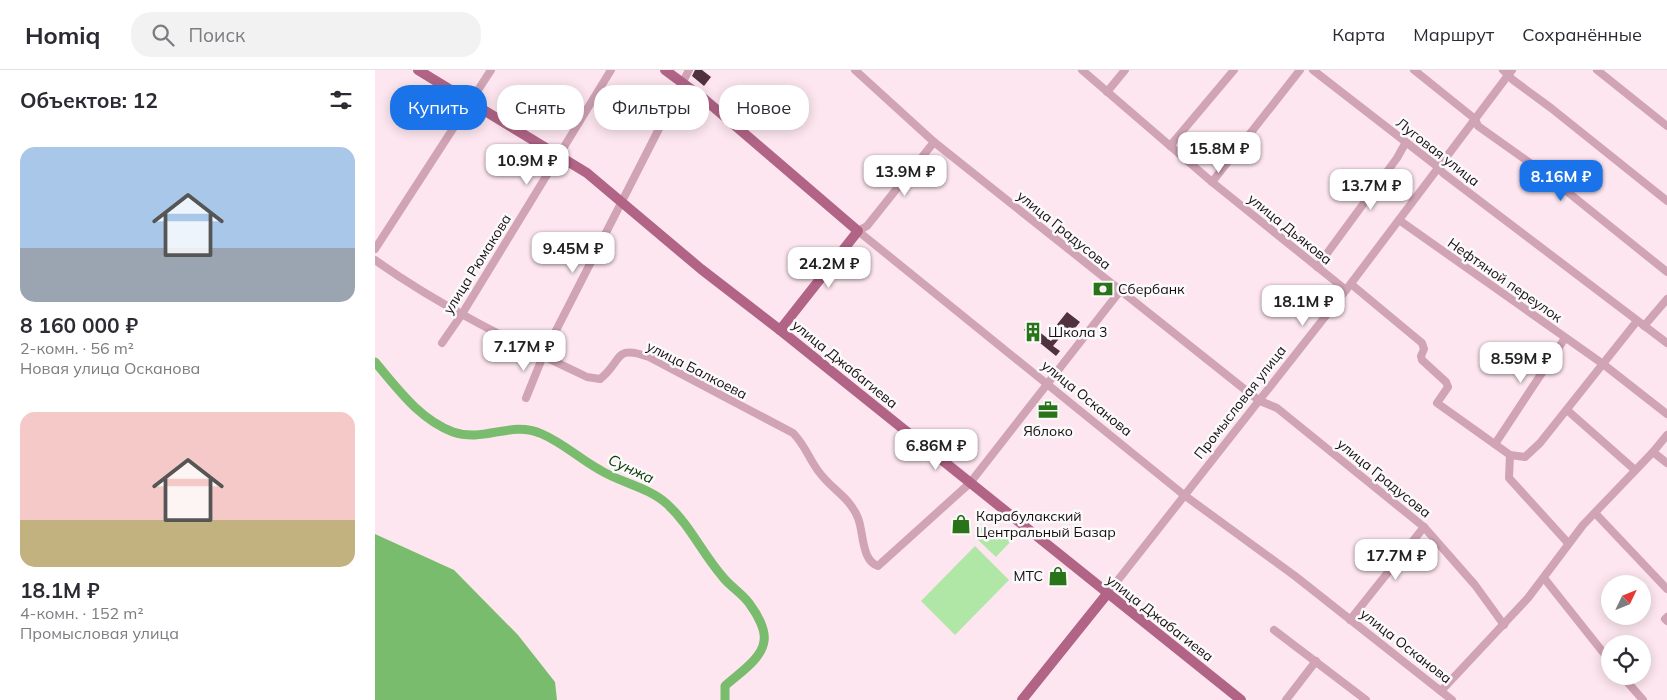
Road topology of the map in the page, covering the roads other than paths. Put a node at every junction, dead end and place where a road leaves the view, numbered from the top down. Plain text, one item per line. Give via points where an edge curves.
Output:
1 (418, 70) edge
2 (491, 70) edge
3 (611, 70) edge
4 (665, 70) edge
5 (689, 70) edge
6 (855, 70) edge
7 (1082, 70) edge
8 (1125, 70) edge
9 (1234, 70) edge
10 (1300, 70) edge
11 (1313, 70) edge
12 (1414, 70) edge
13 (1597, 70) edge
14 (1508, 71) edge
15 (682, 81) junction
16 (442, 85) edge
17 (481, 85) edge
18 (1107, 92) junction
19 (487, 113) edge
20 (1475, 119) junction
21 (1667, 126) edge
22 (452, 130) edge
23 (934, 142) junction
24 (1406, 142) junction
25 (1170, 146) junction
26 (560, 155) junction
27 (1438, 167) junction
28 (1212, 182) junction
29 (623, 201) junction
30 (1667, 201) edge
31 (1399, 220) junction
32 (858, 232) junction
33 (375, 249) edge
34 (375, 260) edge
35 (1317, 267) junction
36 (1667, 272) edge
37 (1349, 287) junction
38 (1120, 291) junction
39 (1667, 299) edge
40 (462, 314) junction
41 (1641, 323) junction
42 (780, 330) junction
43 (1565, 338) junction
44 (442, 343) dead end
45 (1667, 343) edge
46 (543, 356) junction
47 (1603, 364) junction
48 (1048, 384) junction
49 (526, 398) dead end
50 (1260, 401) junction
51 (1567, 410) junction
52 (1667, 414) edge
53 (1667, 434) edge
54 (1495, 444) junction
55 (1653, 452) junction
56 (1510, 455) junction
57 (1667, 464) edge
58 (1635, 470) junction
59 (970, 483) junction
60 (1184, 495) junction
61 (1595, 513) junction
62 (1424, 527) junction
63 (1568, 543) junction
64 (1544, 578) junction
65 (1667, 589) edge
66 (1107, 594) junction
67 (1667, 617) edge
68 (1350, 620) junction
69 (1667, 621) edge
70 (1504, 624) junction
71 (1274, 630) dead end
72 (1601, 650) edge
73 (1316, 661) junction
74 (1630, 685) edge
75 (1033, 686) junction
76 (1441, 691) junction
77 (1021, 700) edge
78 (1030, 700) edge
79 (1241, 700) edge
80 (1286, 700) edge
81 (1366, 700) edge
82 (1452, 700) edge
83 (1643, 700) edge

1 - 16 main road, улица Джабагиева
2 - 17 street
3 - 26 street, улица Рюмакова
4 - 15 main road, улица Осканова
5 - 15 street
6 - 23 street, улица Градусова
7 - 18 street, улица Дьякова
8 - 18 street
9 - 25 street
10 - 28 street
11 - 24 street, Луговая улица
12 - 20 street
13 - 21 street
14 - 20 street, Промысловая улица
14 - 30 street via 1513,80
15 - 29 street
15 - 32 main road, улица Осканова
18 - 25 street, улица Дьякова
19 - 26 main road, улица Джабагиева
20 - 27 street, Промысловая улица
20 - 36 street via 1478,126 1544,173
22 - 33 street
23 - 32 street via 867,226
23 - 38 street, улица Градусова
24 - 27 street, Луговая улица
24 - 35 street
25 - 28 street, улица Дьякова
26 - 29 main road, улица Джабагиева
26 - 40 street, улица Рюмакова
27 - 31 street, Промысловая улица
27 - 41 street, Луговая улица
28 - 35 street, улица Дьякова
29 - 42 main road, улица Джабагиева via 701,269
29 - 46 street
31 - 37 street, Промысловая улица
31 - 43 street, Нефтяной переулок
32 - 42 main road
32 - 48 street, улица Осканова
34 - 40 street, улица Балкоева via 414,288
35 - 37 street, улица Дьякова
37 - 50 street, Промысловая улица
37 - 54 street, улица Дьякова via 1422,343 1422,360 1448,387 1437,403
38 - 48 street
38 - 50 street, улица Градусова
39 - 41 street
40 - 44 street, улица Рюмакова
40 - 46 street, улица Балкоева
41 - 45 street, Луговая улица
41 - 47 street
42 - 59 main road, улица Джабагиева
43 - 47 street, Нефтяной переулок
43 - 54 street
46 - 49 street
46 - 59 street, улица Балкоева via 587,377 600,379 611,370 618,357 633,351 793,433 819,473 851,504 870,560 879,566
47 - 51 street
47 - 52 street, Нефтяной переулок
48 - 59 street
48 - 60 street, улица Осканова
50 - 60 street, Промысловая улица
50 - 62 street, улица Градусова via 1277,408
51 - 56 street via 1525,456
51 - 58 street
53 - 55 street
54 - 56 street, улица Дьякова
55 - 57 street
55 - 58 street
56 - 63 street via 1509,478
58 - 61 street
59 - 66 main road, улица Джабагиева
60 - 66 street, Промысловая улица
60 - 68 street, улица Осканова
61 - 63 street
61 - 65 street
62 - 68 street
62 - 70 street, улица Градусова
63 - 64 street
64 - 70 street
64 - 72 street
66 - 75 main road, Промысловая улица
66 - 79 main road, улица Джабагиева
67 - 69 street
68 - 76 street, улица Осканова
70 - 76 street
71 - 73 street via 1305,656
73 - 80 street
73 - 81 street
74 - 83 street
75 - 77 main road, Промысловая улица
75 - 78 street
76 - 82 street, улица Осканова

